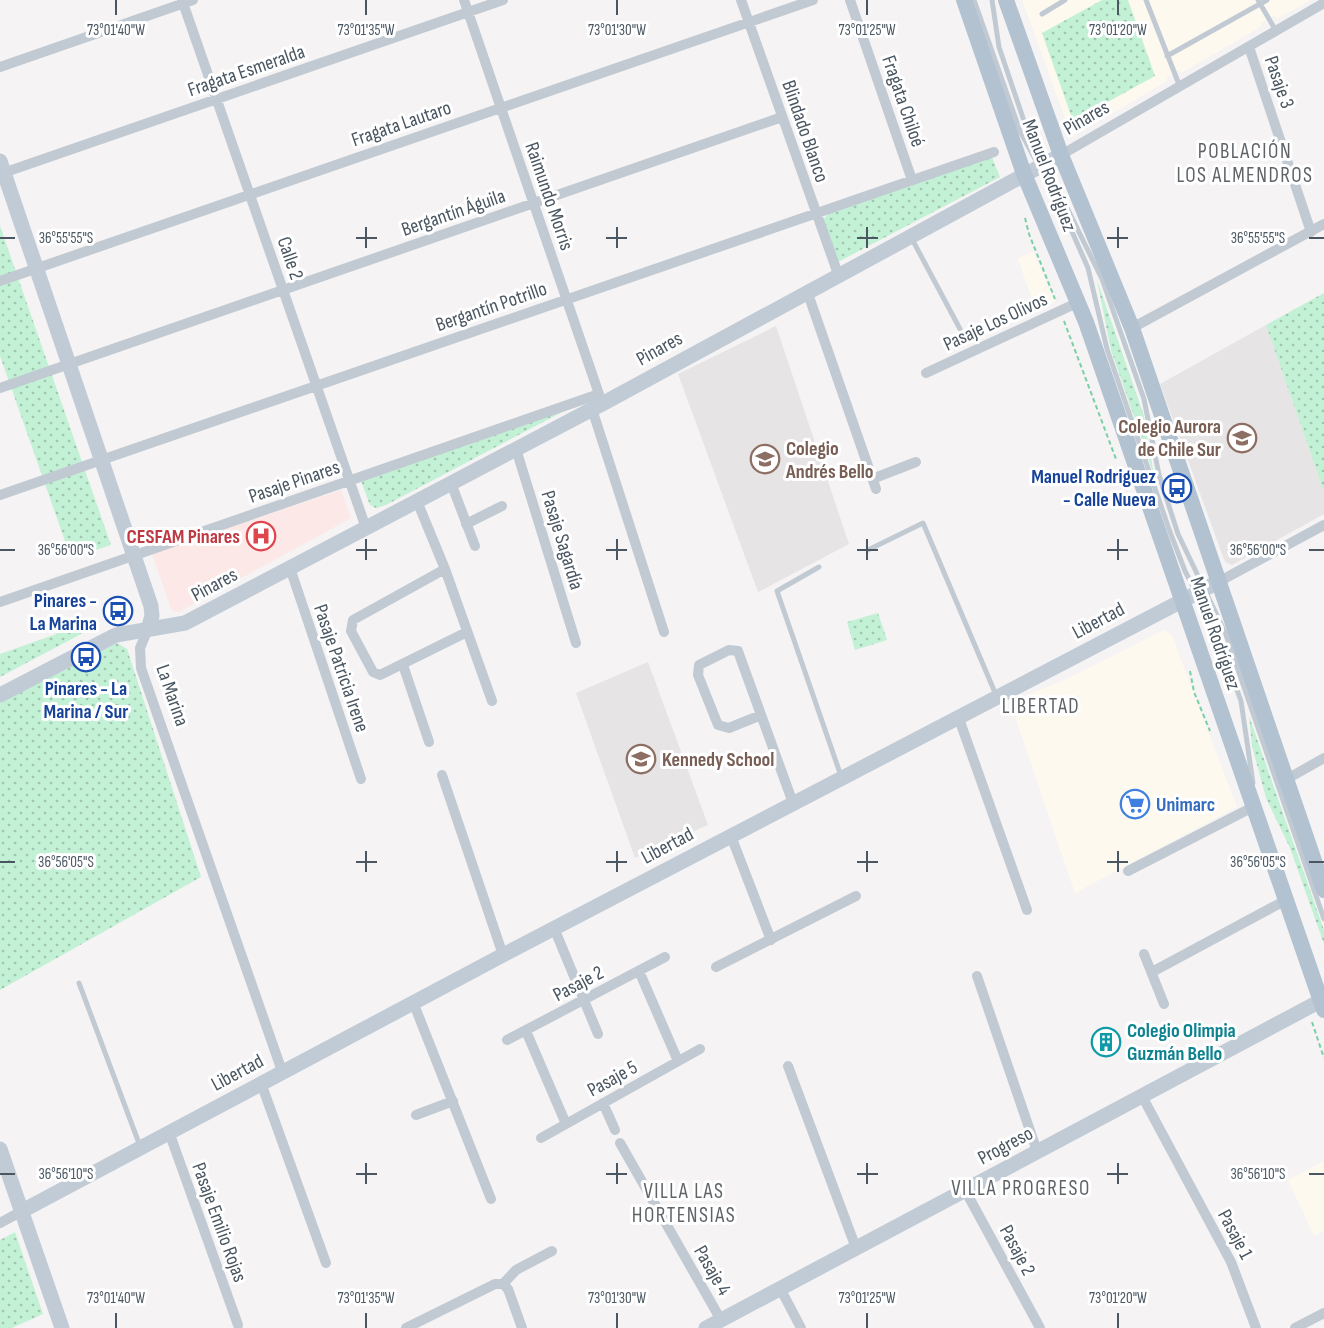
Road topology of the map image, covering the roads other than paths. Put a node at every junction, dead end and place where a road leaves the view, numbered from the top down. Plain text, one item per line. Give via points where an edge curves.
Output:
1 (464, 0) edge
2 (503, 0) edge
3 (741, 0) edge
4 (813, 0) edge
5 (850, 0) edge
6 (964, 0) edge
7 (974, 0) edge
8 (992, 0) edge
9 (1006, 0) edge
10 (1065, 0) edge
11 (1146, 0) edge
12 (1267, 0) edge
13 (186, 1) edge
14 (1259, 2) edge
15 (1324, 3) edge
16 (468, 12) junction
17 (1042, 14) dead end
18 (749, 22) junction
19 (1276, 31) junction
20 (1249, 47) junction
21 (1167, 56) junction
22 (0, 67) edge
23 (1180, 87) junction
24 (217, 99) junction
25 (501, 108) junction
26 (782, 117) junction
27 (993, 152) dead end
28 (1061, 155) junction
29 (1036, 168) junction
30 (1, 169) edge
31 (912, 180) junction
32 (250, 195) junction
33 (534, 203) junction
34 (815, 214) junction
35 (1324, 224) edge
36 (1311, 232) junction
37 (910, 235) junction
38 (36, 268) junction
39 (838, 274) junction
40 (0, 281) edge
41 (283, 290) junction
42 (807, 291) junction
43 (567, 299) junction
44 (1079, 302) junction
45 (1132, 328) junction
46 (960, 329) dead end
47 (69, 364) junction
48 (926, 373) dead end
49 (316, 386) junction
50 (0, 388) edge
51 (598, 402) junction
52 (516, 449) junction
53 (101, 460) junction
54 (916, 462) dead end
55 (349, 481) junction
56 (451, 483) junction
57 (0, 495) edge
58 (417, 501) junction
59 (502, 506) dead end
60 (466, 524) junction
61 (1324, 525) edge
62 (366, 528) junction
63 (475, 546) dead end
64 (868, 550) dead end
65 (134, 556) junction
66 (819, 567) dead end
67 (290, 568) junction
68 (445, 569) junction
69 (1220, 581) junction
70 (1194, 594) junction
71 (0, 602) edge
72 (148, 628) junction
73 (467, 632) junction
74 (664, 632) dead end
75 (576, 643) dead end
76 (403, 665) junction
77 (0, 695) edge
78 (997, 696) junction
79 (492, 701) dead end
80 (761, 715) junction
81 (958, 716) junction
82 (429, 742) dead end
83 (1324, 758) edge
84 (442, 775) dead end
85 (842, 778) junction
86 (361, 779) dead end
87 (1287, 779) junction
88 (793, 803) junction
89 (1253, 807) junction
90 (731, 836) junction
91 (1128, 871) dead end
92 (1324, 890) edge
93 (855, 896) dead end
94 (1286, 900) junction
95 (1027, 910) dead end
96 (1324, 919) edge
97 (554, 928) junction
98 (771, 940) junction
99 (1144, 954) dead end
100 (503, 955) junction
101 (665, 957) dead end
102 (716, 967) dead end
103 (639, 971) junction
104 (1152, 972) junction
105 (976, 976) dead end
106 (79, 983) dead end
107 (584, 1000) junction
108 (413, 1002) junction
109 (1164, 1004) dead end
110 (1320, 1005) edge
111 (526, 1031) junction
112 (598, 1034) dead end
113 (507, 1040) dead end
114 (700, 1049) dead end
115 (678, 1061) junction
116 (788, 1066) dead end
117 (282, 1071) junction
118 (261, 1083) junction
119 (1142, 1096) junction
120 (453, 1101) junction
121 (603, 1103) junction
122 (416, 1115) dead end
123 (566, 1124) junction
124 (615, 1130) dead end
125 (169, 1132) junction
126 (541, 1138) dead end
127 (620, 1143) dead end
128 (140, 1148) junction
129 (0, 1149) edge
130 (1037, 1151) junction
131 (965, 1190) junction
132 (492, 1199) dead end
133 (22, 1211) junction
134 (0, 1223) edge
135 (856, 1248) junction
136 (552, 1251) dead end
137 (326, 1263) dead end
138 (503, 1284) junction
139 (780, 1288) junction
140 (1324, 1312) edge
141 (721, 1320) junction
142 (238, 1325) dead end
143 (62, 1328) edge
144 (406, 1328) edge
145 (522, 1328) edge
146 (706, 1328) edge
147 (801, 1328) edge
148 (1040, 1328) edge
149 (1256, 1328) edge
150 (1295, 1328) edge

1 - 16 street, Raimundo Morris
2 - 16 street, Fragata Esmeralda
3 - 18 street, Blindado Blanco
4 - 18 street, Fragata Lautaro
5 - 31 street, Fragata Chiloé
6 - 29 main road, Manuel Rodríguez
7 - 29 lane
8 - 29 lane via 1003,59
9 - 28 main road, Manuel Rodríguez
10 - 17 lane
11 - 21 lane
12 - 14 lane
13 - 22 street
13 - 24 street, Calle 2
14 - 19 lane
14 - 21 lane
15 - 19 street, Pinares
16 - 24 street, Fragata Esmeralda
16 - 25 street, Raimundo Morris
18 - 25 street, Fragata Lautaro
18 - 26 street, Blindado Blanco
19 - 20 street, Pinares
20 - 23 street, Pinares
20 - 36 street, Pasaje 3
21 - 23 lane
23 - 28 street, Pinares
24 - 30 street, Fragata Esmeralda
24 - 32 street, Calle 2
25 - 32 street, Fragata Lautaro
25 - 33 street, Raimundo Morris
26 - 33 street, Bergantín Águila
26 - 34 street, Blindado Blanco
27 - 31 street, Bergantín Potrillo
28 - 29 street, Pinares
28 - 45 main road, Manuel Rodríguez
29 - 37 street, Pinares
29 - 44 main road, Manuel Rodríguez
29 - 70 lane via 1058,202 1088,268 1107,349
29 - 70 lane via 1083,236 1108,295 1144,399 1164,490 1186,554
30 - 38 street, La Marina
31 - 34 street, Bergantín Potrillo
32 - 38 street, Fragata Lautaro
32 - 41 street, Calle 2
33 - 41 street, Bergantín Águila
33 - 43 street, Raimundo Morris
34 - 39 street, Blindado Blanco
34 - 43 street, Bergantín Potrillo
35 - 36 street
36 - 45 street
37 - 39 street, Pinares
37 - 46 lane
38 - 40 street, Fragata Lautaro
38 - 47 street, La Marina
39 - 42 street, Pinares
41 - 47 street, Bergantín Águila
41 - 49 street, Calle 2
42 - 51 street, Pinares
42 - 54 street via 874,484
43 - 49 street, Bergantín Potrillo
43 - 51 street, Raimundo Morris
44 - 48 street, Pasaje Los Olivos
44 - 70 main road, Manuel Rodríguez
45 - 69 main road, Manuel Rodríguez
47 - 50 street, Bergantín Águila
47 - 53 street, La Marina
49 - 53 street, Bergantín Potrillo
49 - 55 street, Calle 2
51 - 52 street, Pinares
51 - 55 street, Pasaje Pinares
51 - 74 street, Raimundo Morris
52 - 56 street, Pinares
52 - 75 street, Pasaje Sagardía
53 - 57 street, Bergantín Potrillo
53 - 65 street, La Marina
55 - 62 street, Calle 2
55 - 65 street, Pasaje Pinares
56 - 58 street, Pinares
56 - 60 street
58 - 62 street, Pinares
58 - 68 street
59 - 60 street
60 - 63 street
61 - 69 street, Libertad
62 - 67 street, Pinares
64 - 78 lane via 923,523
65 - 71 street, Pasaje Pinares
65 - 72 street, La Marina via 151,606
66 - 85 lane via 777,591
67 - 72 street, Pinares via 185,623
67 - 86 street, Pasaje Patricia Irene
68 - 73 street
68 - 76 street via 350,625 375,674 382,675
69 - 70 street, Libertad
69 - 87 main road, Manuel Rodríguez
70 - 78 street, Libertad
70 - 89 main road, Manuel Rodríguez
70 - 96 lane via 1227,639
72 - 77 street, Pinares via 106,638
72 - 117 street, La Marina via 140,648 141,668
73 - 76 street
73 - 79 street
76 - 82 street
78 - 81 street, Libertad
80 - 80 street via 738,651 729,650 699,665 698,675 718,725 729,728
80 - 88 street
81 - 85 street, Libertad
81 - 95 street
83 - 87 street
84 - 100 street
85 - 88 street, Libertad
87 - 92 main road, Manuel Rodríguez
88 - 90 street, Libertad
89 - 91 street
89 - 94 main road, Manuel Rodríguez
90 - 97 street, Libertad
90 - 98 street
93 - 98 street
94 - 104 street
94 - 110 main road, Manuel Rodríguez
97 - 100 street, Libertad
97 - 107 street
98 - 102 street
99 - 104 street
100 - 108 street, Libertad
101 - 103 street, Pasaje 2
103 - 107 street, Pasaje 2
103 - 115 street
104 - 109 street
105 - 130 street
106 - 128 lane
107 - 111 street, Pasaje 2
107 - 112 street
108 - 117 street, Libertad
108 - 120 street
110 - 119 street, Progreso
111 - 113 street, Pasaje 2
111 - 123 street
114 - 115 street, Pasaje 5
115 - 121 street, Pasaje 5
116 - 135 street
117 - 118 street, Libertad
118 - 125 street, Libertad
118 - 137 street
119 - 130 street, Progreso
119 - 149 street, Pasaje 1 via 1231,1262
120 - 122 street
120 - 132 street
121 - 123 street, Pasaje 5
121 - 124 street
123 - 126 street, Pasaje 5
125 - 128 street, Libertad
125 - 142 street, Pasaje Emilio Rojas
127 - 141 street, Pasaje 4
128 - 133 street, Libertad
129 - 133 street
130 - 131 street, Progreso
131 - 135 street, Progreso
131 - 148 street, Pasaje 2
133 - 134 street, Libertad
133 - 143 street
135 - 139 street, Progreso
136 - 138 street via 516,1270
138 - 144 street via 495,1284
138 - 145 street
139 - 141 street, Progreso
139 - 147 street
140 - 150 street
141 - 146 street, Progreso

